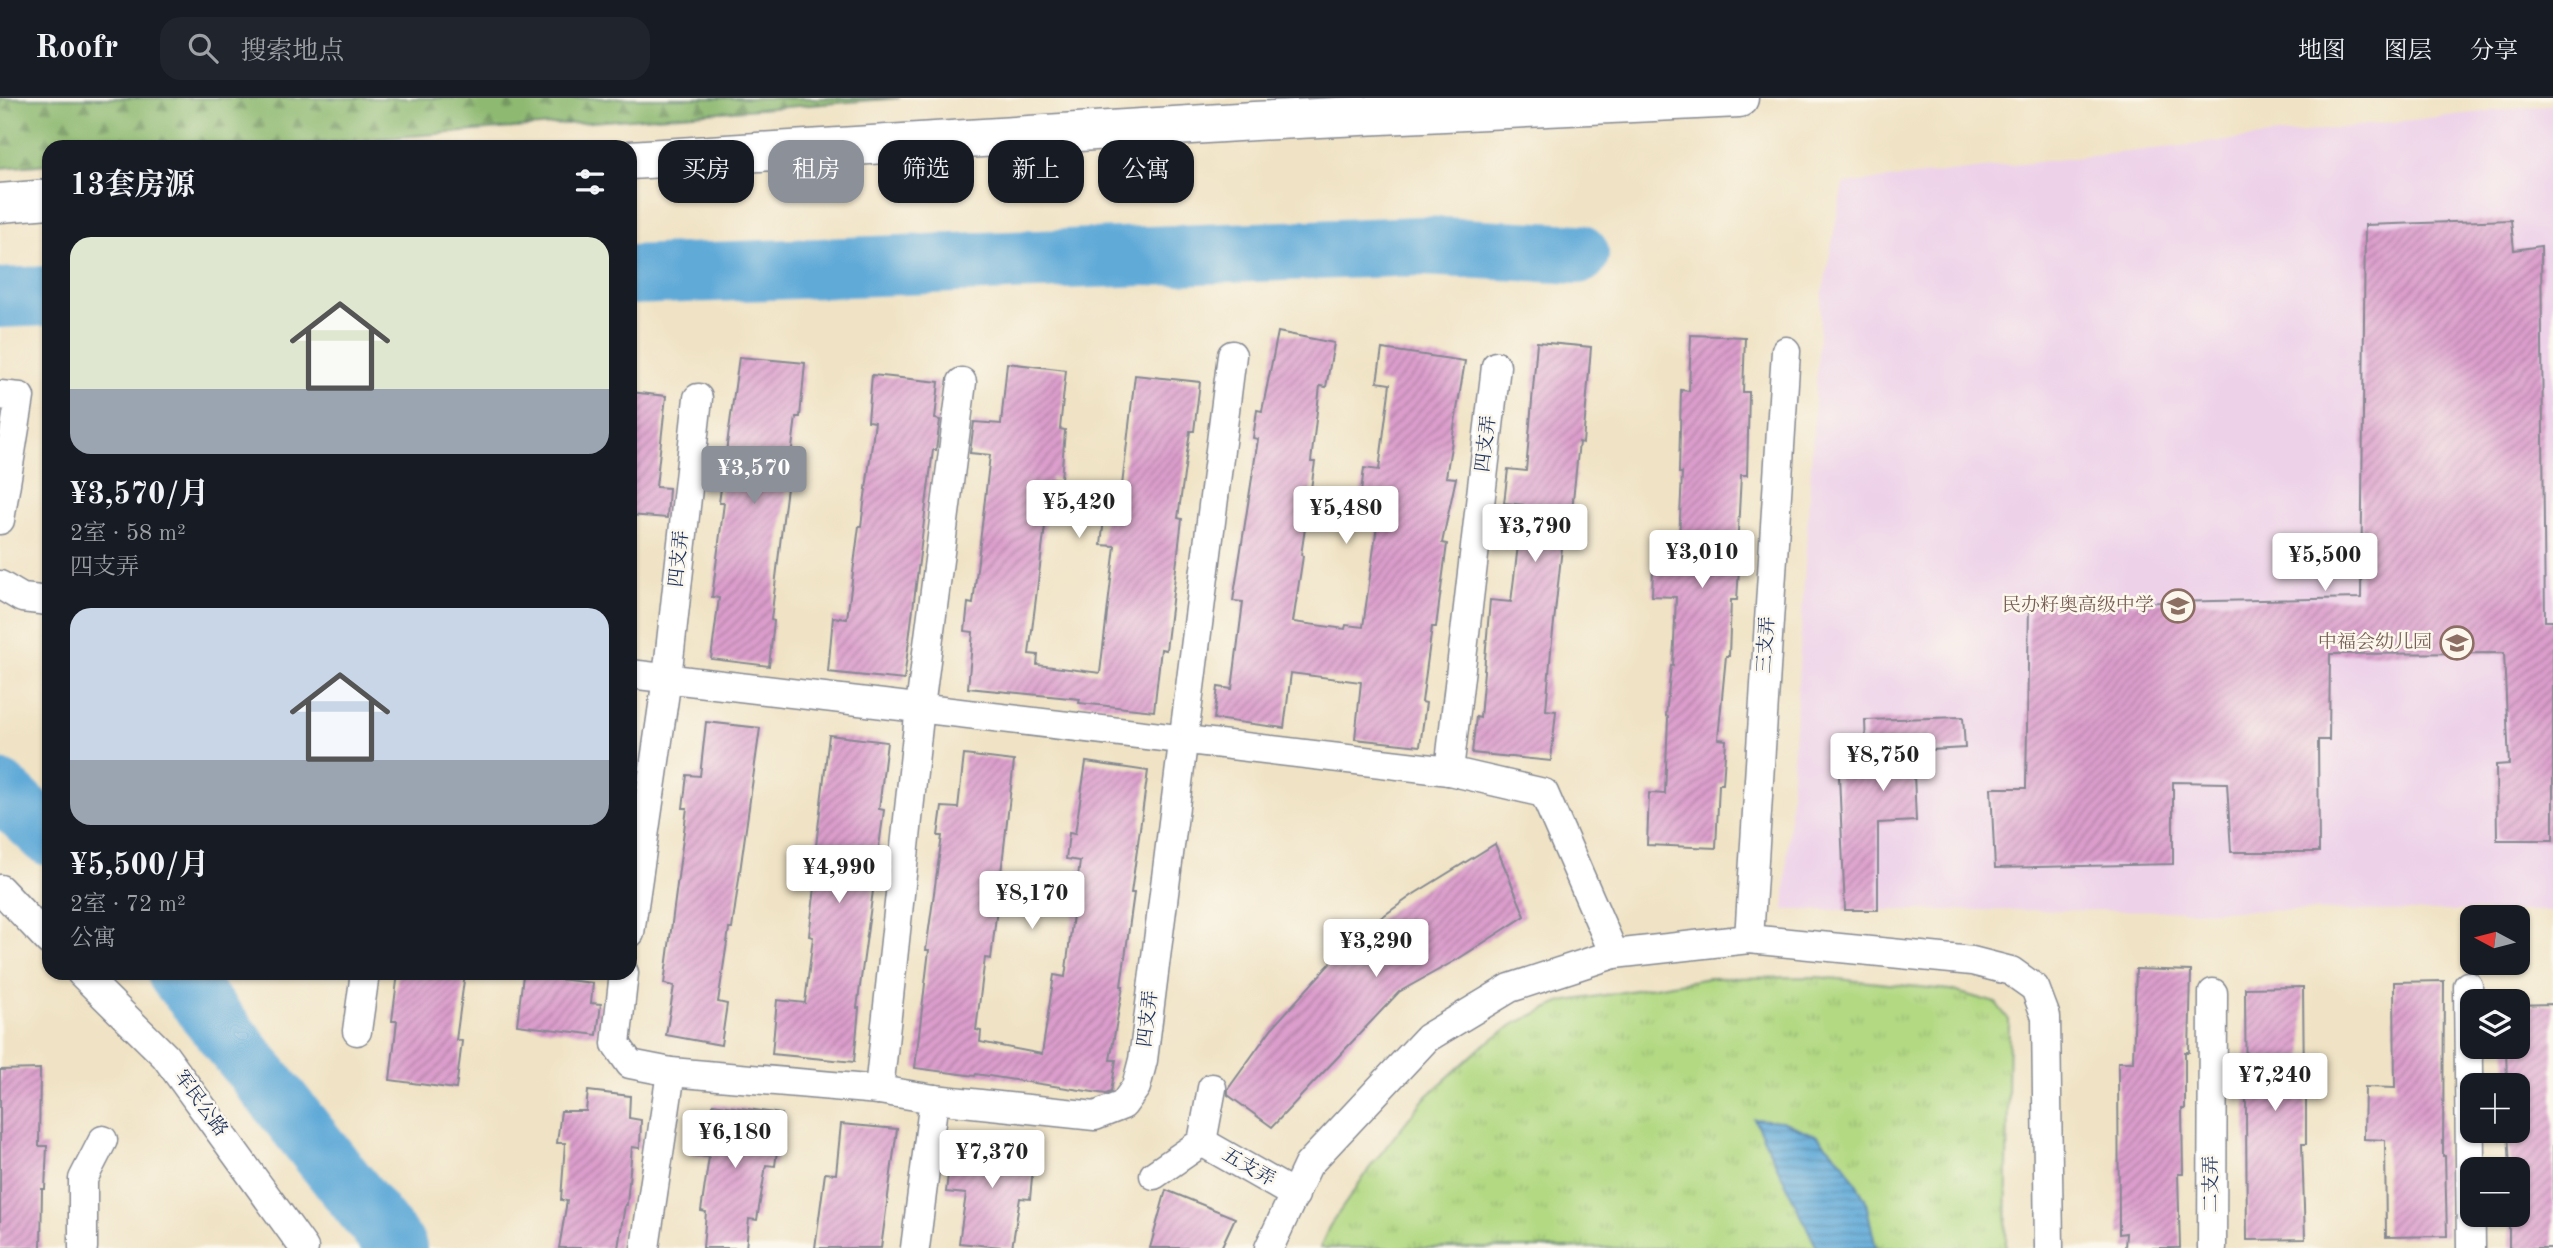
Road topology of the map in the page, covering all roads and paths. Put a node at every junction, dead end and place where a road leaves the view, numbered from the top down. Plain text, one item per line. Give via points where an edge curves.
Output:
1 (1739, 98) edge
2 (637, 160) edge
3 (42, 200) edge
4 (0, 203) edge
5 (1786, 351) dead end
6 (1232, 355) dead end
7 (1496, 366) dead end
8 (962, 382) dead end
9 (0, 395) edge
10 (698, 398) dead end
11 (0, 520) edge
12 (0, 585) edge
13 (42, 600) edge
14 (637, 675) edge
15 (667, 678) junction
16 (920, 707) junction
17 (1186, 739) junction
18 (1449, 771) junction
19 (637, 885) edge
20 (0, 889) edge
21 (42, 934) edge
22 (1749, 939) junction
23 (1614, 954) junction
24 (88, 980) edge
25 (364, 980) edge
26 (623, 980) edge
27 (2468, 986) dead end
28 (2213, 993) dead end
29 (357, 1031) dead end
30 (671, 1072) junction
31 (1212, 1088) dead end
32 (879, 1090) junction
33 (934, 1099) junction
34 (103, 1140) dead end
35 (1202, 1142) junction
36 (1154, 1175) dead end
37 (1295, 1195) junction
38 (83, 1248) edge
39 (304, 1248) edge
40 (645, 1248) edge
41 (915, 1248) edge
42 (1269, 1248) edge
43 (2049, 1248) edge
44 (2212, 1248) edge
45 (2471, 1248) edge

1 - 2 street via 1254,121
3 - 4 street
5 - 22 street, 三支弄
6 - 17 street, 四支弄
7 - 18 street, 四支弄
8 - 16 street
9 - 11 street via 20,397
10 - 15 street, 四支弄
12 - 13 street via 22,598
14 - 15 street
15 - 16 street
15 - 19 street, 四支弄
16 - 17 street
16 - 32 street
17 - 18 street
17 - 33 street, 四支弄 via 1136,1087 1123,1105 1095,1116
18 - 23 street via 1544,793
20 - 21 street
22 - 23 street
22 - 43 street via 1972,961 2011,971 2035,988 2046,1017
23 - 37 street via 1510,988 1427,1038 1308,1165
24 - 39 street, 军民公路 via 164,1056
25 - 29 street
26 - 30 street, 四支弄 via 616,1044 630,1064
27 - 45 street
28 - 44 street, 二支弄
30 - 32 street, 四支弄
30 - 40 street
31 - 35 street, 五支弄
32 - 33 street, 四支弄
33 - 41 street
34 - 38 street via 83,1179
35 - 36 street, 五支弄
35 - 37 street, 五支弄
37 - 42 street

